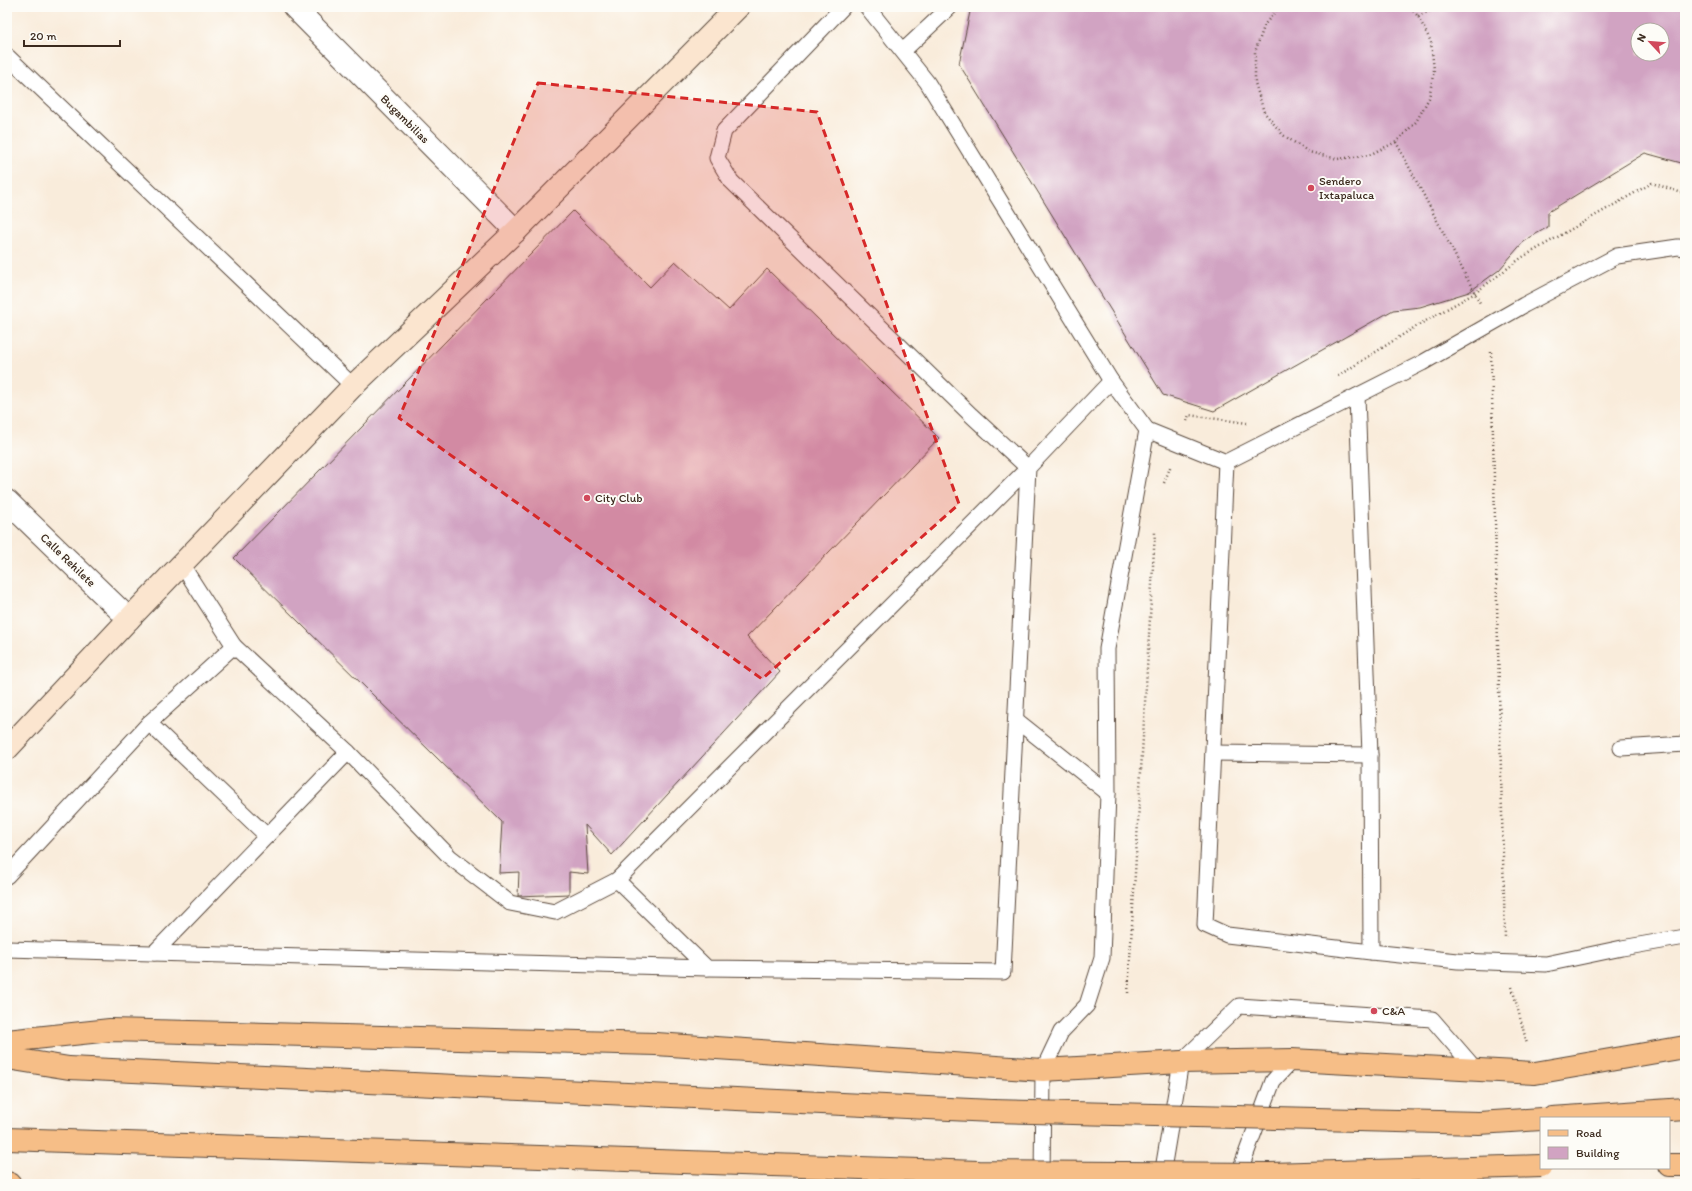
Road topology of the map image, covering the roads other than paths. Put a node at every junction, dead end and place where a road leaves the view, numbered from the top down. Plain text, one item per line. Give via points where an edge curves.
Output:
1 (294, 7) edge
2 (738, 7) edge
3 (843, 7) edge
4 (867, 7) edge
5 (950, 7) edge
6 (903, 52) junction
7 (7, 56) edge
8 (516, 231) junction
9 (1685, 248) edge
10 (1112, 381) junction
11 (353, 386) junction
12 (1357, 396) junction
13 (1147, 430) junction
14 (1226, 462) junction
15 (1028, 468) junction
16 (7, 500) edge
17 (182, 565) junction
18 (129, 619) junction
19 (234, 646) junction
20 (1016, 720) junction
21 (149, 723) junction
22 (1685, 744) edge
23 (1621, 748) dead end
24 (7, 749) edge
25 (348, 752) junction
26 (1212, 753) junction
27 (1370, 755) junction
28 (1108, 793) junction
29 (267, 836) junction
30 (7, 876) edge
31 (617, 880) junction
32 (1685, 937) edge
33 (7, 949) edge
34 (1371, 952) junction
35 (154, 953) junction
36 (707, 968) junction
37 (7, 1040) edge
38 (1685, 1047) edge
39 (7, 1058) edge
40 (1292, 1060) junction
41 (1181, 1062) junction
42 (1043, 1070) junction
43 (1477, 1071) junction
44 (1685, 1109) edge
45 (1567, 1117) edge
46 (1540, 1119) edge
47 (7, 1139) edge
48 (1670, 1165) edge
49 (1685, 1165) edge
50 (1540, 1166) edge
51 (7, 1183) edge
52 (10, 1184) edge
53 (1042, 1184) edge
54 (1161, 1184) edge
55 (1235, 1184) edge

1 - 8 street, Bugambilias
2 - 8 street
3 - 15 lane via 724,131 717,158 731,181
4 - 6 lane
5 - 6 lane
6 - 10 lane via 927,82
7 - 11 lane
8 - 11 street
9 - 12 lane via 1617,256
10 - 13 lane
10 - 15 lane
11 - 17 street
12 - 14 lane
12 - 27 lane
13 - 14 lane
13 - 28 lane via 1107,649
14 - 26 lane
15 - 20 lane
15 - 31 lane
16 - 18 street, Calle Rehilete
17 - 18 street
17 - 19 lane
18 - 24 street
19 - 21 lane
19 - 25 lane
20 - 28 lane
20 - 36 lane via 1003,972
21 - 29 lane
21 - 30 lane
22 - 23 lane
25 - 29 lane
25 - 31 lane via 450,857 510,903 555,912
26 - 27 lane
26 - 34 lane via 1205,925 1227,935
27 - 34 lane
28 - 42 lane via 1102,958 1087,1005 1061,1032
29 - 35 lane
31 - 36 lane
32 - 34 lane via 1546,964 1458,961
33 - 35 lane
35 - 36 lane
37 - 42 main road via 110,1030 656,1044
38 - 43 main road via 1535,1073
39 - 46 main road, bridge via 69,1068 992,1112 1479,1123
40 - 41 main road
40 - 43 main road
40 - 55 lane via 1273,1081
41 - 42 main road
41 - 43 lane via 1239,1006 1432,1019
41 - 54 lane
42 - 53 lane
44 - 45 main road
47 - 50 main road, bridge via 979,1172 1270,1174
48 - 49 main road
51 - 52 main road

